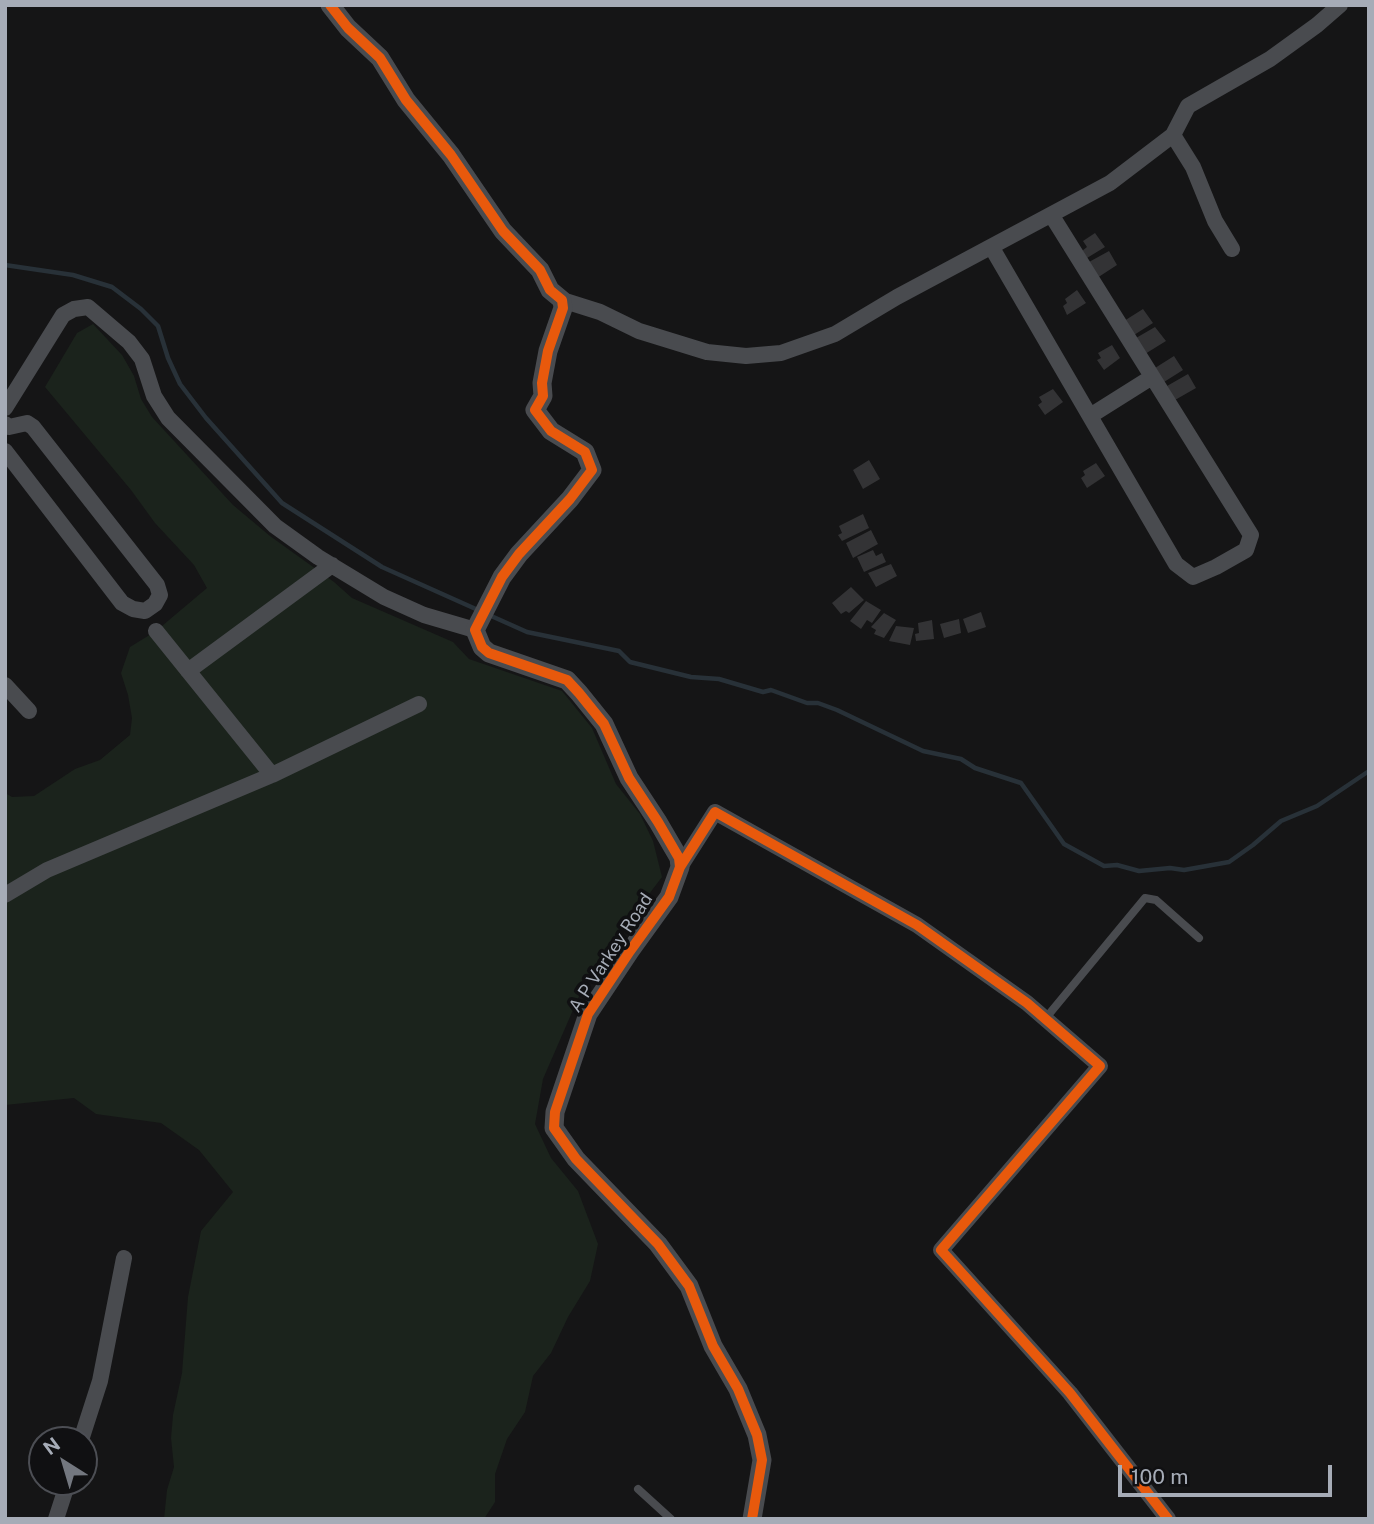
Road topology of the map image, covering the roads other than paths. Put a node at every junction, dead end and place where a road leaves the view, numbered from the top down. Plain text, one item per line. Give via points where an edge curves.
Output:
1 (330, 5) edge
2 (1340, 5) edge
3 (1172, 135) junction
4 (1052, 216) junction
5 (992, 248) junction
6 (1232, 249) dead end
7 (562, 300) junction
8 (1152, 377) junction
9 (5, 408) edge
10 (1090, 416) junction
11 (6, 428) edge
12 (5, 451) edge
13 (332, 565) junction
14 (481, 624) junction
15 (156, 631) dead end
16 (188, 671) junction
17 (5, 685) edge
18 (419, 704) dead end
19 (29, 711) dead end
20 (272, 775) junction
21 (680, 867) junction
22 (5, 895) edge
23 (1199, 938) dead end
24 (1045, 1019) junction
25 (124, 1258) dead end
26 (86, 1426) edge
27 (638, 1489) dead end
28 (63, 1496) edge
29 (56, 1519) edge
30 (671, 1519) edge
31 (752, 1519) edge
32 (1168, 1519) edge

1 - 7 street via 380,58 503,231
2 - 3 street via 1270,59 1188,106
3 - 4 street via 1111,183
3 - 6 street via 1193,167 1214,221
4 - 5 street
4 - 8 street
5 - 7 street via 835,334 781,353 707,352
5 - 10 street
7 - 14 street via 548,351 543,396 536,410 551,431 585,452 592,470 502,577
8 - 10 street
8 - 10 street via 1251,535 1246,550 1193,578 1176,564
9 - 13 street via 63,315 88,307 142,359 154,396 168,418 275,526
11 - 12 street via 27,423 33,427 157,584 160,595 155,604 145,611 121,603
13 - 14 street via 424,615
13 - 16 street
14 - 21 street via 482,648 567,680 579,692 604,723 629,778 674,848
15 - 16 street
16 - 20 street
17 - 19 street
18 - 20 street
20 - 22 street via 47,870
21 - 24 street via 715,812 917,925
21 - 31 street, A P Varkey Road via 669,897 588,1014 555,1112 554,1128 576,1159 658,1244 689,1286 757,1434 762,1460
23 - 24 lane via 1156,900 1145,898
24 - 32 street via 1100,1066 941,1250 1070,1393
25 - 26 street via 100,1381
27 - 30 lane
28 - 29 street

